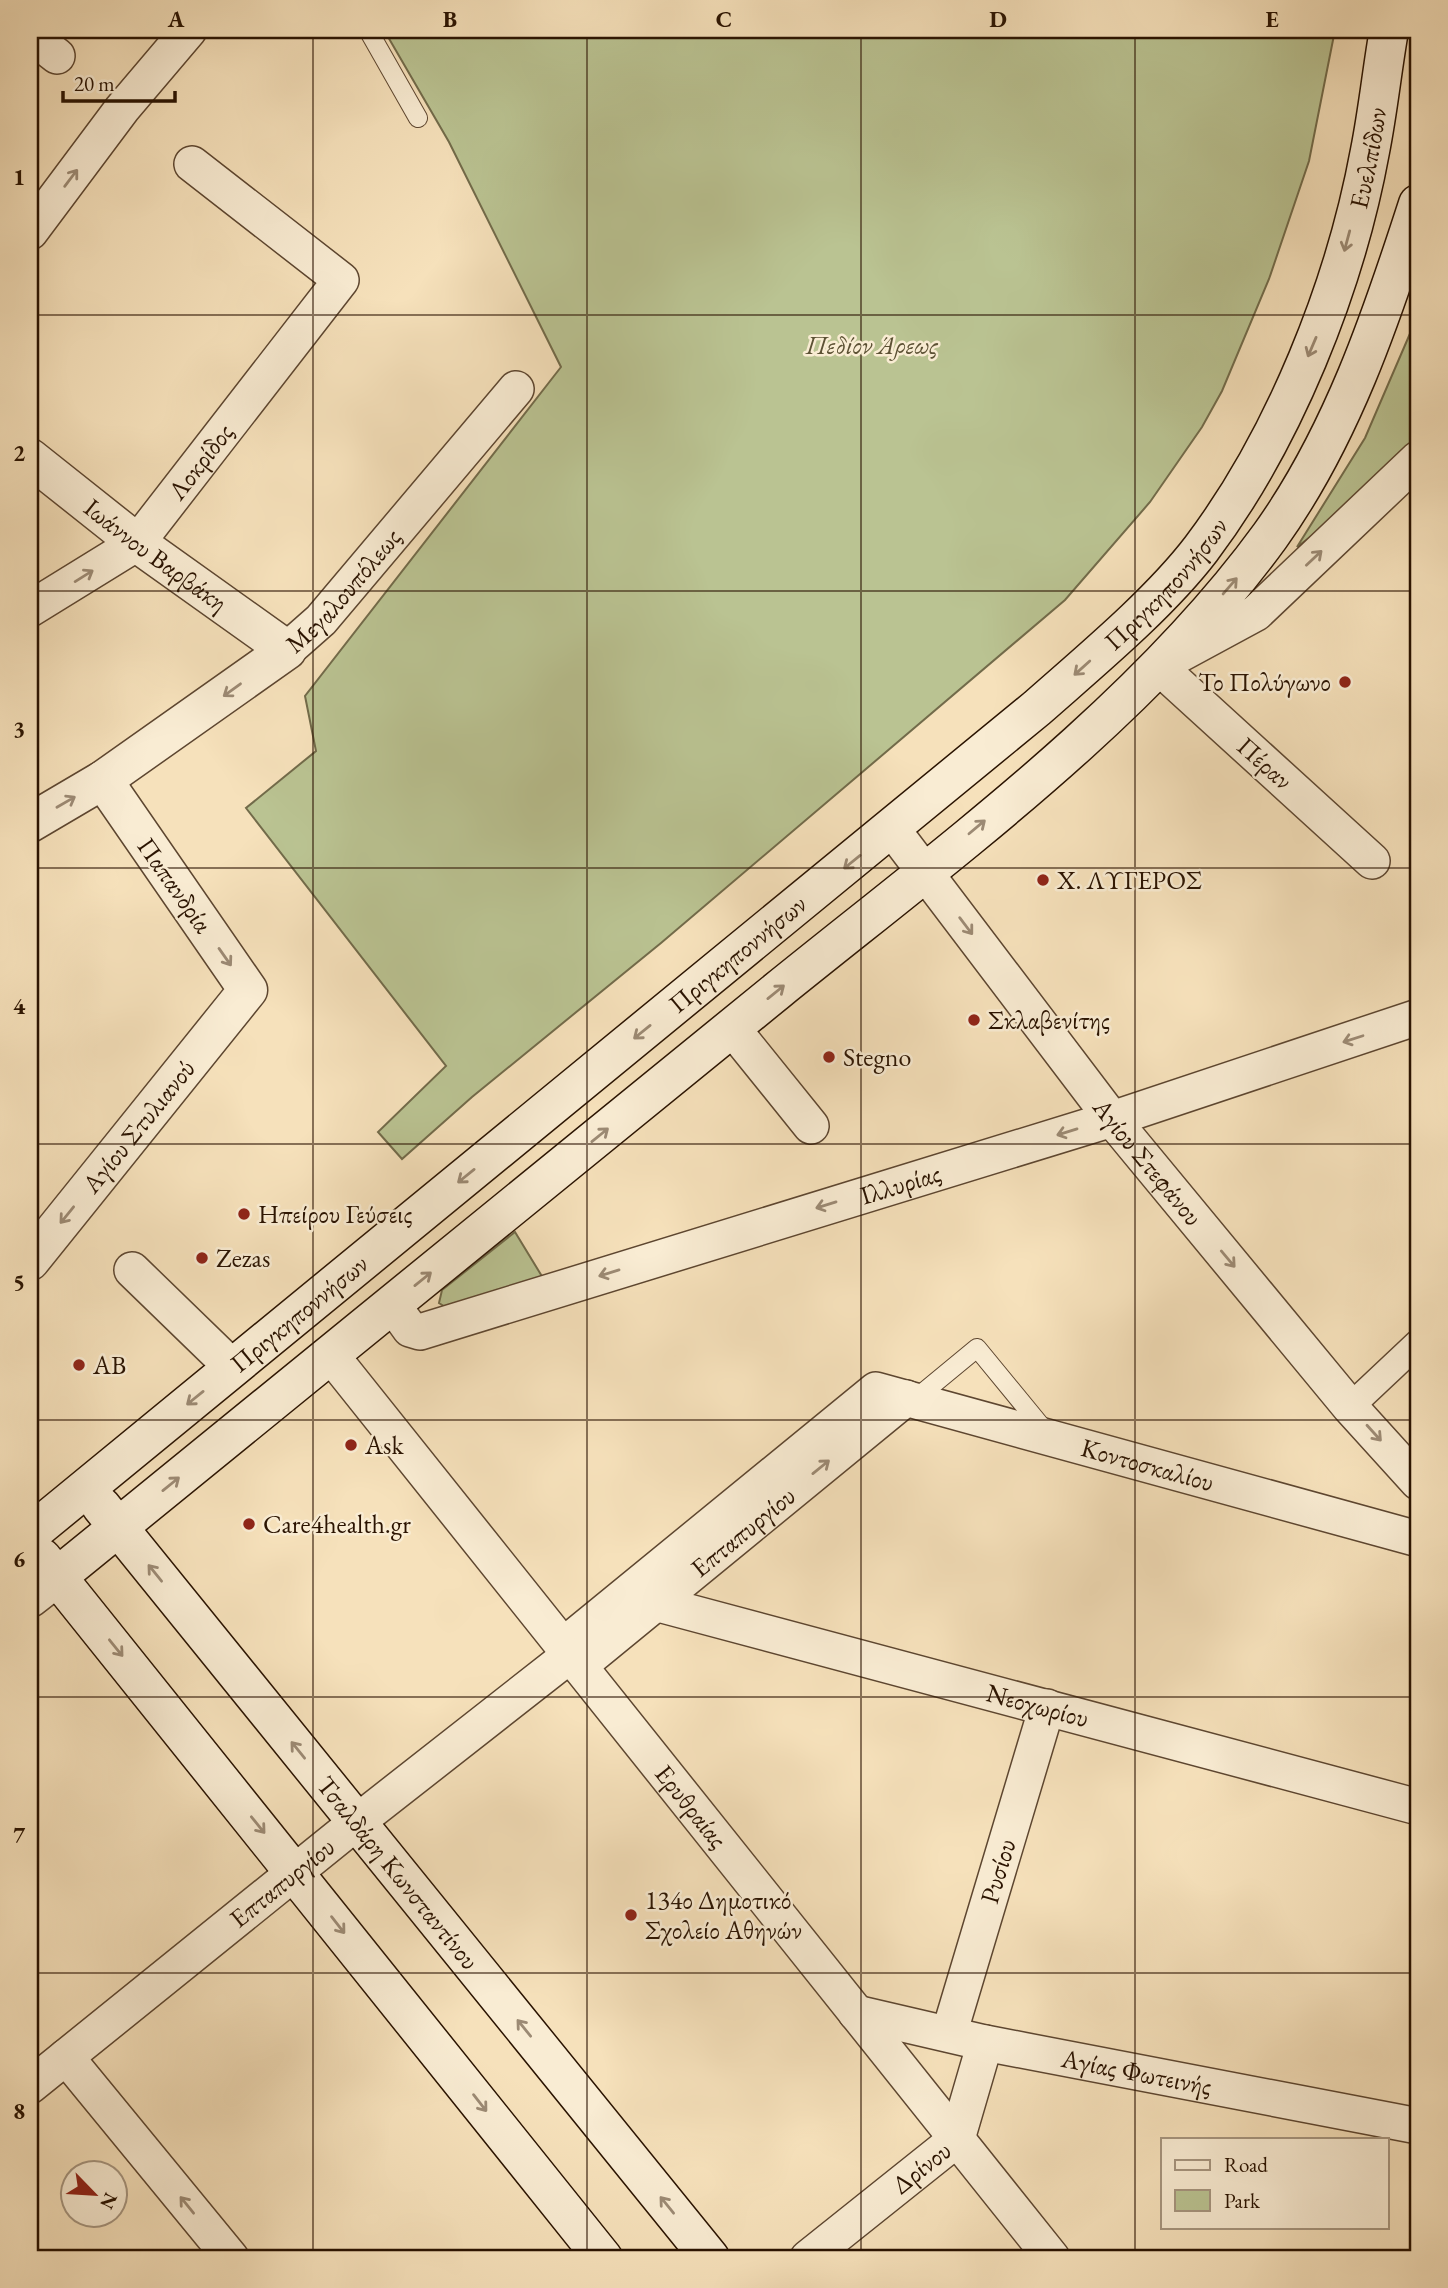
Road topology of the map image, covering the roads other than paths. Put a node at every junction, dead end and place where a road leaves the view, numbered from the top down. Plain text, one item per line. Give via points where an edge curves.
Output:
1 (189, 30) edge
2 (368, 30) edge
3 (1388, 30) edge
4 (30, 35) edge
5 (57, 56) dead end
6 (418, 118) dead end
7 (192, 164) dead end
8 (1418, 204) edge
9 (30, 232) edge
10 (1336, 284) joint
11 (516, 389) dead end
12 (30, 457) edge
13 (1418, 459) edge
14 (137, 543) junction
15 (30, 609) edge
16 (287, 650) junction
17 (1158, 666) junction
18 (103, 780) junction
19 (30, 823) edge
20 (892, 829) junction
21 (1372, 861) dead end
22 (925, 871) junction
23 (248, 990) joint
24 (1418, 1017) edge
25 (732, 1028) junction
26 (1112, 1119) junction
27 (811, 1126) dead end
28 (30, 1261) edge
29 (132, 1270) dead end
30 (392, 1304) junction
31 (1418, 1343) edge
32 (330, 1354) junction
33 (233, 1367) junction
34 (898, 1396) junction
35 (1350, 1406) junction
36 (1051, 1437) junction
37 (1418, 1482) edge
38 (86, 1488) junction
39 (118, 1527) junction
40 (30, 1534) edge
41 (1418, 1539) edge
42 (30, 1543) edge
43 (43, 1587) edge
44 (655, 1603) junction
45 (570, 1655) junction
46 (1047, 1707) junction
47 (1418, 1807) edge
48 (357, 1822) junction
49 (296, 1871) junction
50 (856, 2012) junction
51 (949, 2034) junction
52 (985, 2043) junction
53 (66, 2057) junction
54 (30, 2086) edge
55 (1418, 2126) edge
56 (957, 2139) junction
57 (231, 2258) edge
58 (603, 2258) edge
59 (710, 2258) edge
60 (808, 2258) edge
61 (1052, 2258) edge

9 -> 1 street via 122,109
2 - 6 lane
3 -> 10 main road, Ευελπίδων via 1370,153
4 - 5 street
7 - 14 street, Λοκρίδος via 341,279
17 -> 8 main road, Πριγκηποννήσων via 1237,578 1301,488 1359,372
10 -> 20 main road, Πριγκηποννήσων via 1315,341 1251,476 1199,551 1084,667
11 - 16 street, Μεγαλουπόλεως via 321,620
12 - 14 main road, Ιωάννου Βαρβάκη
17 -> 13 street, Πριγκηποννήσων via 1256,614
15 -> 14 street, Λοκρίδος
14 - 16 main road, Ιωάννου Βαρβάκη
16 -> 18 main road, Μεγαλουπόλεως
17 - 21 street, Πέραν
22 -> 17 main road, Πριγκηποννήσων via 1071,748
19 -> 18 main road, Μεγαλουπόλεως
18 -> 23 main road, Παπανδρία
20 - 22 street, Αγίου Στεφάνου
20 -> 33 main road, Πριγκηποννήσων
25 -> 22 main road, Πριγκηποννήσων
22 -> 26 street, Αγίου Στεφάνου
23 -> 28 main road, Αγίου Στυλιανού
24 -> 26 street, Ιλλυρίας
25 - 27 street
30 -> 25 main road, Πριγκηποννήσων
26 -> 30 street, Ιλλυρίας via 421,1332 410,1329
26 -> 35 street, Αγίου Στεφάνου
29 - 33 street
30 - 32 main road, Πριγκηποννήσων
31 - 35 street
39 -> 32 main road, Πριγκηποννήσων
32 - 45 street, Ερυθραίας
33 -> 38 main road, Πριγκηποννήσων
34 - 36 street, Κοντοσκαλίου
34 - 36 lane, Επταπυργίου via 977,1348
44 -> 34 street, Επταπυργίου
34 - 45 street, Επταπυργίου
35 -> 37 street, Αγίου Στεφάνου
36 - 41 street, Κοντοσκαλίου
38 - 39 main road, Τσαλδάρη Κωνσταντίνου
38 - 40 main road, Πριγκηποννήσων
39 - 43 main road, Πριγκηποννήσων
48 -> 39 main road, Τσαλδάρη Κωνσταντίνου
42 - 43 main road
43 -> 49 main road
44 - 45 street, Επταπυργίου
44 - 46 street, Νεοχωρίου
45 - 48 street, Επταπυργίου
45 - 50 street, Ερυθραίας
46 - 47 street, Νεοχωρίου
46 - 51 street, Ρυσίου
48 - 49 street, Επταπυργίου
59 -> 48 main road, Τσαλδάρη Κωνσταντίνου
49 - 53 street, Επταπυργίου
49 -> 58 main road
50 - 51 street, Αγίας Φωτεινής
50 - 56 street, Ερυθραίας
51 - 52 street, Αγίας Φωτεινής
52 - 55 street, Αγίας Φωτεινής
52 - 56 street, Δρίνου
53 - 54 street, Επταπυργίου
57 -> 53 street
56 - 60 street, Δρίνου
56 - 61 street, Ερυθραίας

